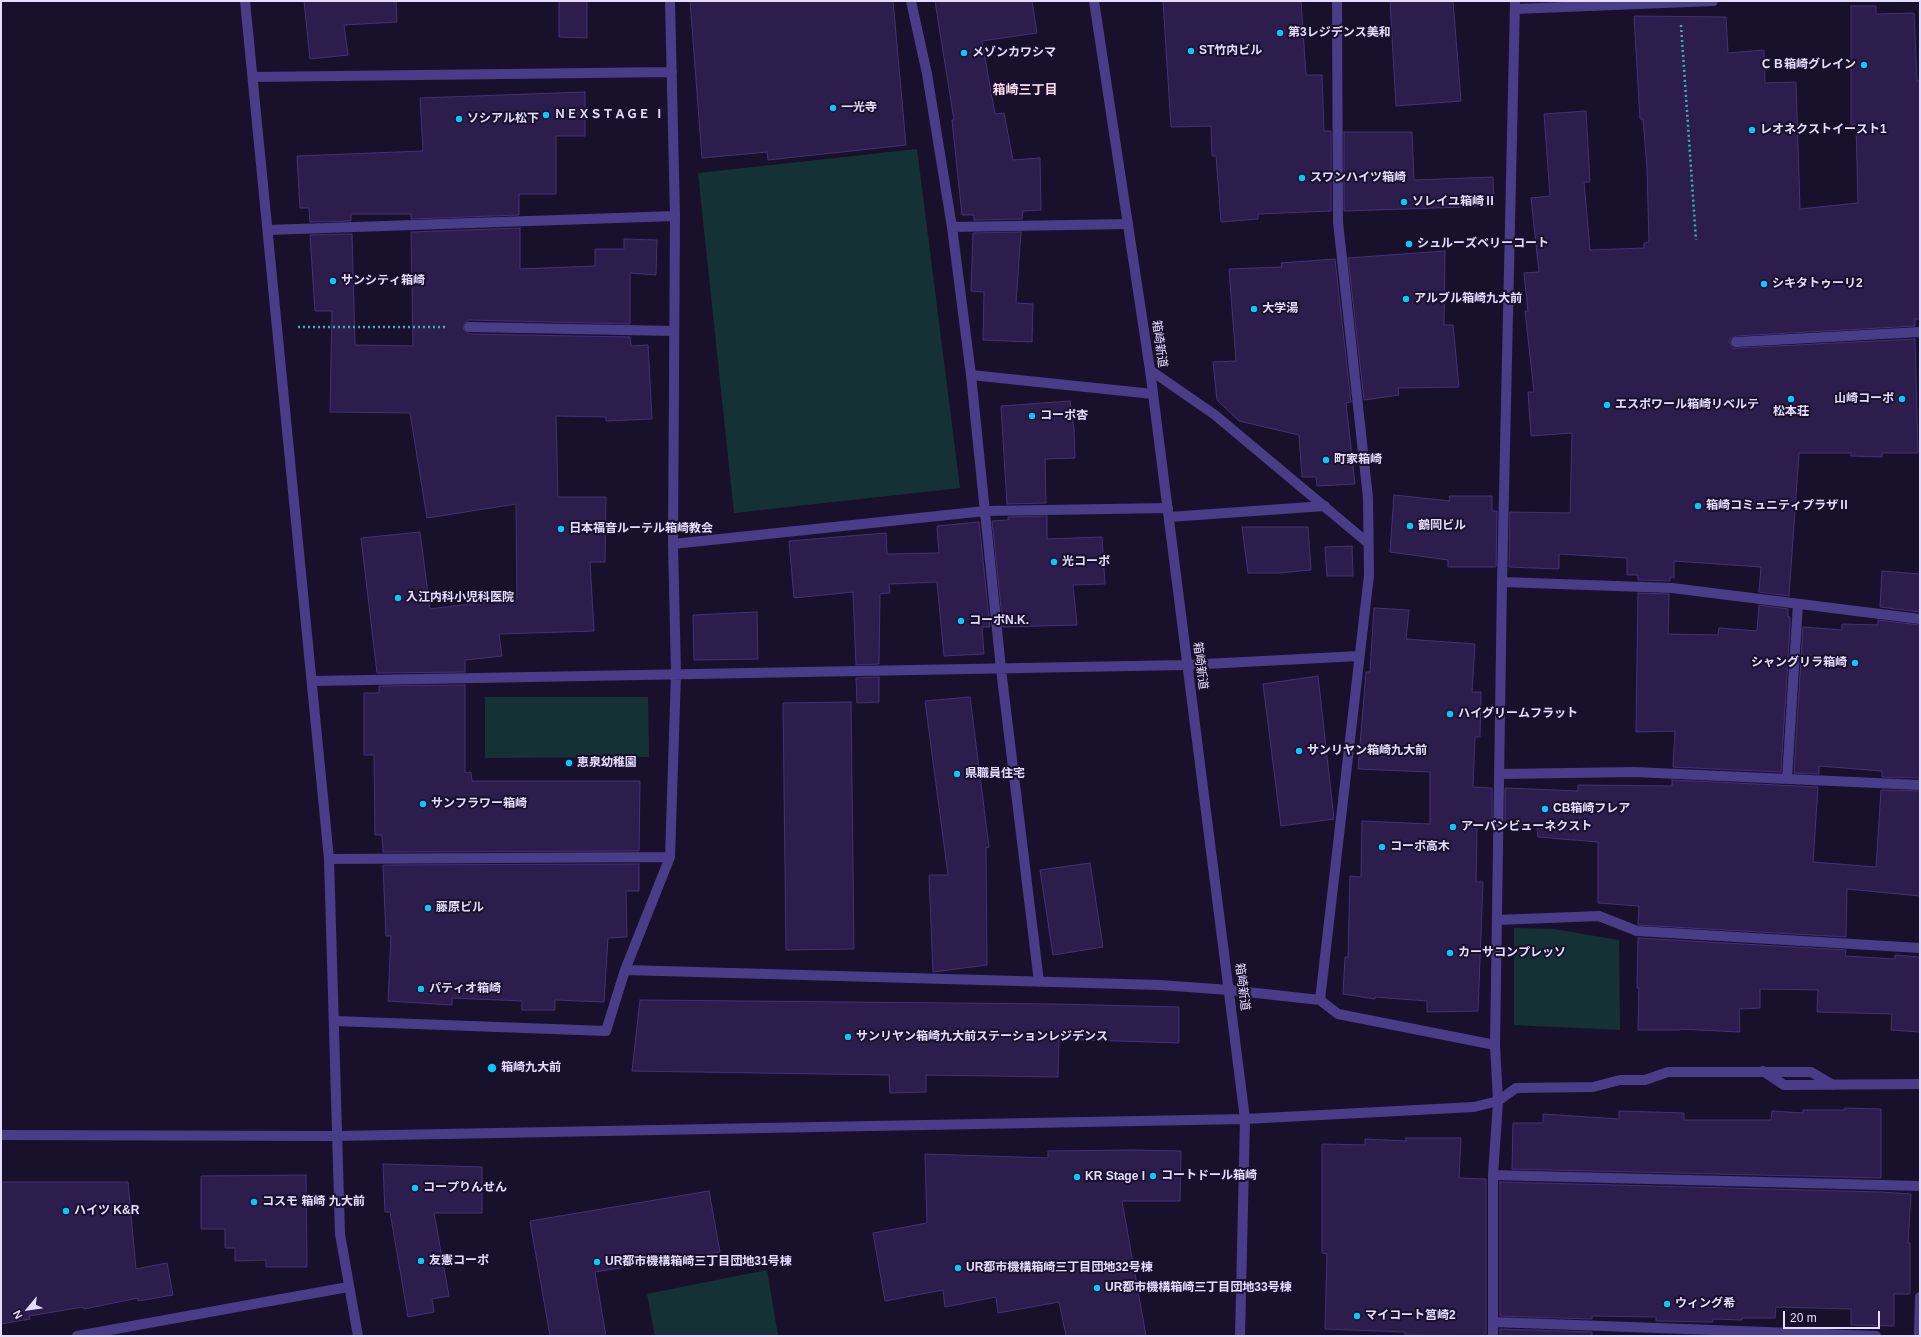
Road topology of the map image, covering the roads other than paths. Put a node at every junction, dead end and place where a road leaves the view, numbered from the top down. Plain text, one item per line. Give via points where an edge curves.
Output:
1 (245, 1) edge
2 (670, 1) edge
3 (911, 1) edge
4 (1094, 1) edge
5 (1337, 1) edge
6 (1713, 1) edge
7 (1515, 5) edge
8 (672, 72) junction
9 (253, 78) junction
10 (675, 216) junction
11 (1128, 224) junction
12 (952, 227) junction
13 (268, 230) junction
14 (469, 327) road end
15 (674, 331) junction
16 (1920, 332) edge
17 (1736, 342) dead end
18 (1150, 370) junction
19 (971, 375) junction
20 (1153, 394) junction
21 (1325, 506) junction
22 (985, 511) junction
23 (1168, 513) junction
24 (1368, 543) junction
25 (673, 544) junction
26 (1502, 582) junction
27 (1798, 604) junction
28 (1920, 619) edge
29 (1359, 656) junction
30 (1186, 665) junction
31 (1001, 669) junction
32 (676, 674) junction
33 (313, 681) junction
34 (1500, 774) junction
35 (1787, 779) junction
36 (1920, 785) edge
37 (670, 857) junction
38 (329, 859) junction
39 (1497, 920) junction
40 (1920, 948) edge
41 (625, 970) junction
42 (1039, 982) junction
43 (1230, 990) junction
44 (1320, 1000) junction
45 (335, 1021) junction
46 (1495, 1045) junction
47 (1763, 1071) junction
48 (1920, 1084) edge
49 (1833, 1085) junction
50 (1498, 1101) junction
51 (1245, 1120) junction
52 (1, 1135) edge
53 (337, 1136) junction
54 (1493, 1175) junction
55 (1920, 1186) edge
56 (348, 1287) junction
57 (1920, 1297) edge
58 (1493, 1322) junction
59 (77, 1336) edge
60 (358, 1336) edge
61 (1240, 1336) edge
62 (1493, 1336) edge
63 (1876, 1336) edge
64 (1919, 1336) edge

1 - 9 street
2 - 8 street
3 - 12 street via 927,74
4 - 11 street, 箱崎新道
5 - 24 street via 1338,222 1368,498
6 - 7 street
7 - 26 street
8 - 9 street
8 - 10 street
9 - 13 street
10 - 13 street
10 - 15 street
11 - 12 street
11 - 18 street, 箱崎新道
12 - 19 street
13 - 33 street
14 - 15 street
15 - 25 street
16 - 17 street
18 - 20 street, 箱崎新道
18 - 21 street via 1211,412
19 - 20 street
19 - 22 street
20 - 23 street, 箱崎新道
21 - 23 street
21 - 24 street
22 - 23 street
22 - 25 street
22 - 31 street
23 - 30 street, 箱崎新道
24 - 29 street via 1369,574
25 - 32 street
26 - 27 street via 1672,588
26 - 34 street
27 - 28 street
27 - 35 street
29 - 30 street
29 - 44 street
30 - 31 street
30 - 43 street, 箱崎新道
31 - 32 street
31 - 42 street
32 - 33 street
32 - 37 street
33 - 38 street
34 - 35 street via 1634,772
34 - 39 street
35 - 36 street
37 - 38 street
37 - 41 street
38 - 45 street
39 - 40 street via 1599,916 1637,932
39 - 46 street
41 - 42 street
41 - 45 street via 606,1031
42 - 43 street via 1160,985
43 - 44 street
43 - 51 street, 箱崎新道
44 - 46 street via 1338,1014
45 - 53 street
46 - 50 street
47 - 49 street via 1811,1072
47 - 49 street via 1784,1085
47 - 50 street via 1668,1072 1645,1080 1620,1080 1593,1087 1516,1088
48 - 49 street
50 - 51 street via 1474,1107
50 - 54 street
51 - 53 street
51 - 61 street, 箱崎新道
52 - 53 street
53 - 56 street via 340,1234
54 - 55 street
54 - 58 street
56 - 59 street
56 - 60 street
57 - 64 street
58 - 62 street
58 - 63 street

